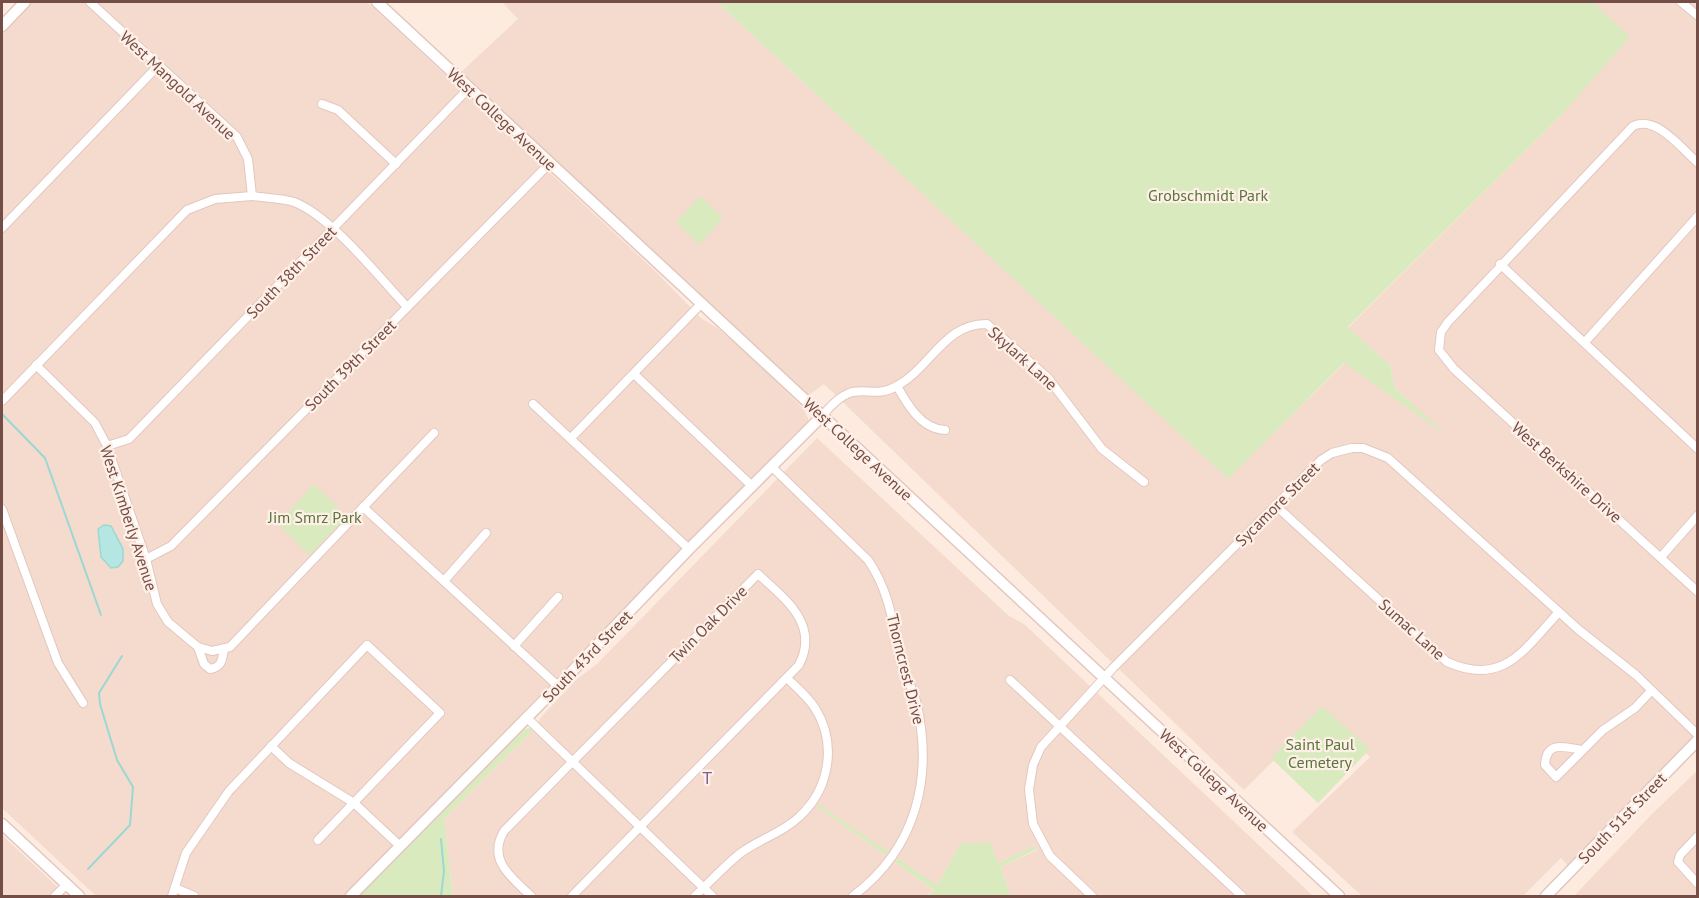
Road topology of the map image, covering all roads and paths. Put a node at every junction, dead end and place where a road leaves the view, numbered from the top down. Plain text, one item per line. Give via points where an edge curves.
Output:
1 (25, 2) edge
2 (90, 2) edge
3 (377, 2) edge
4 (1681, 2) edge
5 (1698, 16) edge
6 (3, 22) edge
7 (158, 66) junction
8 (469, 88) junction
9 (322, 104) dead end
10 (550, 163) junction
11 (1698, 163) edge
12 (396, 164) junction
13 (252, 196) junction
14 (1698, 216) edge
15 (2, 228) edge
16 (333, 230) junction
17 (1500, 264) junction
18 (700, 304) junction
19 (407, 307) junction
20 (1585, 342) junction
21 (36, 365) junction
22 (634, 374) junction
23 (897, 386) junction
24 (2, 401) edge
25 (533, 404) dead end
26 (823, 415) junction
27 (945, 430) dead end
28 (435, 433) dead end
29 (571, 438) junction
30 (107, 446) junction
31 (1698, 449) edge
32 (771, 466) junction
33 (1144, 482) dead end
34 (752, 486) junction
35 (1275, 505) junction
36 (363, 507) junction
37 (2, 509) edge
38 (1698, 515) edge
39 (486, 532) dead end
40 (689, 549) junction
41 (1661, 557) junction
42 (146, 560) junction
43 (444, 581) junction
44 (1698, 592) edge
45 (558, 597) dead end
46 (1559, 612) junction
47 (514, 646) junction
48 (198, 647) junction
49 (227, 648) junction
50 (787, 678) junction
51 (1104, 678) junction
52 (1010, 680) dead end
53 (558, 686) junction
54 (1652, 692) junction
55 (83, 703) dead end
56 (527, 718) junction
57 (1059, 726) junction
58 (1698, 737) edge
59 (271, 746) junction
60 (1582, 750) dead end
61 (573, 760) junction
62 (354, 803) junction
63 (2, 824) edge
64 (640, 828) junction
65 (1698, 836) edge
66 (318, 840) dead end
67 (400, 846) junction
68 (1698, 884) edge
69 (66, 885) junction
70 (704, 888) junction
71 (174, 892) edge
72 (1333, 895) edge
73 (55, 897) edge
74 (79, 897) edge
75 (194, 897) edge
76 (351, 897) edge
77 (531, 897) edge
78 (572, 897) edge
79 (695, 897) edge
80 (712, 897) edge
81 (853, 897) edge
82 (1092, 897) edge
83 (1242, 897) edge
84 (1546, 897) edge

1 - 6 street
2 - 7 street, West Mangold Avenue
3 - 8 street, West College Avenue
4 - 5 street
7 - 13 street, West Mangold Avenue via 237,136 248,159
7 - 15 street
8 - 10 street, West College Avenue
8 - 12 street, South 38th Street
9 - 12 street via 338,110
10 - 18 street, West College Avenue
10 - 19 street, South 39th Street
11 - 17 street via 1659,129 1648,123 1633,126 1538,229
12 - 16 street, South 38th Street
13 - 16 street via 293,202
13 - 21 street via 215,199 187,210
14 - 20 street
16 - 19 street
16 - 30 street, South 38th Street via 129,439
17 - 20 street
17 - 41 street, West Berkshire Drive via 1448,322 1441,332 1439,350 1454,369
18 - 22 street
18 - 26 street, West College Avenue
19 - 42 street, South 39th Street via 171,546
20 - 31 street
21 - 24 street
21 - 30 street, West Kimberly Avenue via 95,423
22 - 29 street
22 - 34 street
23 - 26 street, Skylark Lane via 843,394
23 - 27 street via 919,417 937,430
23 - 33 street, Skylark Lane via 956,332 965,326 987,324 1048,378 1102,449
25 - 29 street
26 - 32 street, South 43rd Street
26 - 51 street, West College Avenue
28 - 36 street
29 - 40 street
30 - 42 street, West Kimberly Avenue
32 - 34 street, South 43rd Street
32 - 81 street, Thorncrest Drive via 868,560 878,575 894,616 901,661 915,699 923,739 923,776 915,815 892,856
34 - 40 street, South 43rd Street
35 - 46 street, Sycamore Street via 1332,453 1352,448 1377,452 1400,468
35 - 46 street, Sumac Lane via 1447,662 1463,669 1491,670 1505,665 1522,653
35 - 51 street, Sycamore Street
36 - 43 street
36 - 49 street
37 - 55 street via 58,663
38 - 41 street
39 - 43 street
40 - 53 street, South 43rd Street
41 - 44 street, West Berkshire Drive
42 - 48 street, West Kimberly Avenue via 157,604 168,622
43 - 47 street
45 - 47 street
46 - 54 street, Sycamore Street
47 - 53 street
48 - 49 street via 212,651
48 - 49 street, West Kimberly Avenue via 210,669 218,668
50 - 61 street, Twin Oak Drive via 804,655 806,628 795,607 758,574
50 - 64 street, Twin Oak Drive
50 - 70 street via 821,719 828,756 826,776 799,818 739,854
51 - 57 street, Sycamore Street
51 - 72 street, West College Avenue
52 - 57 street
53 - 56 street, South 43rd Street
54 - 58 street, Sycamore Street
54 - 60 street
56 - 61 street
56 - 67 street, South 43rd Street
57 - 82 street, Sycamore Street via 1041,747 1033,765 1028,804 1039,840 1050,856
57 - 83 street
58 - 84 street, South 51st Street
59 - 62 street via 289,763
59 - 62 street via 367,645 440,713
59 - 71 street via 229,791 186,853
61 - 64 street
61 - 77 street via 500,838 497,848 502,866
62 - 66 street
62 - 67 street
63 - 69 street
64 - 70 street
64 - 78 street, Twin Oak Drive
65 - 68 street via 1678,862
67 - 76 street, South 43rd Street
69 - 73 street
69 - 74 street
70 - 79 street
70 - 80 street
71 - 75 street

